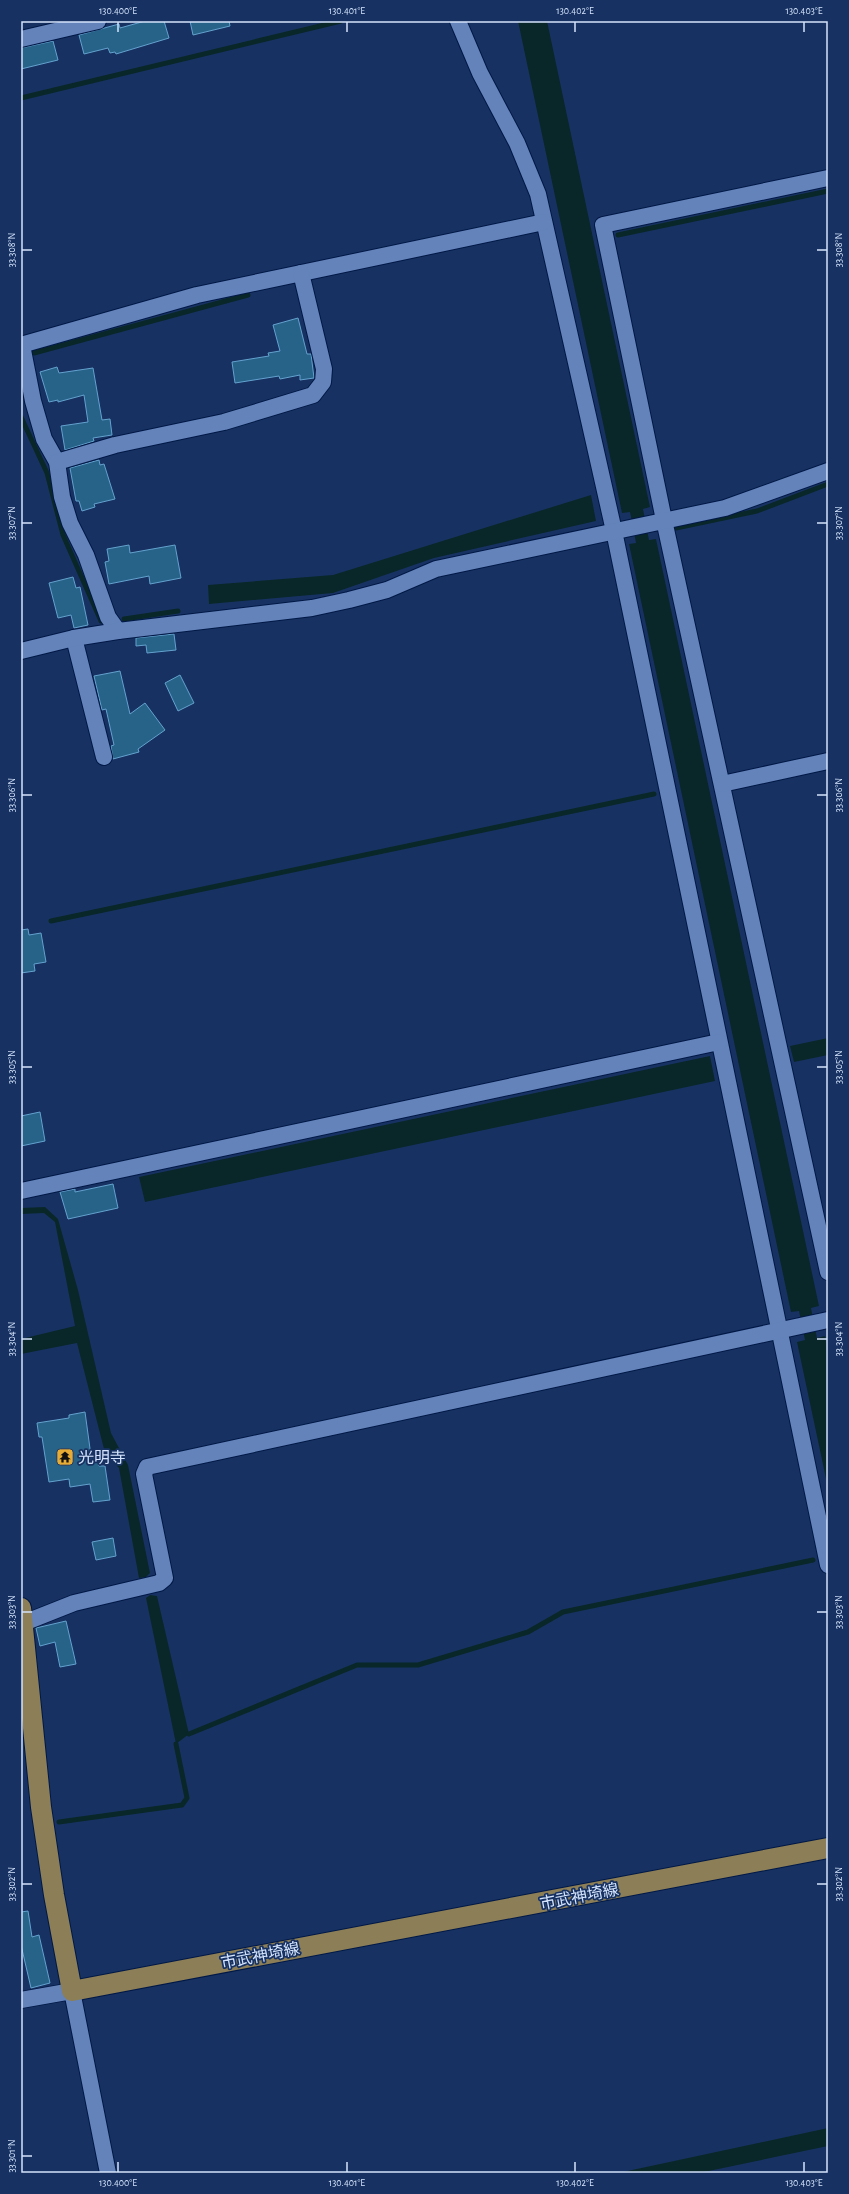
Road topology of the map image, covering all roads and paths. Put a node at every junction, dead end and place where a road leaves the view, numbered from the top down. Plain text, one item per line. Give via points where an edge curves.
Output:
1 (98, 21) edge
2 (458, 21) edge
3 (58, 26) edge
4 (21, 39) edge
5 (828, 178) edge
6 (544, 222) junction
7 (301, 272) junction
8 (22, 345) edge
9 (27, 400) edge
10 (57, 462) junction
11 (828, 471) edge
12 (664, 520) junction
13 (614, 531) junction
14 (118, 631) junction
15 (74, 638) junction
16 (21, 651) edge
17 (104, 757) dead end
18 (828, 761) edge
19 (722, 784) junction
20 (719, 1042) junction
21 (21, 1191) edge
22 (828, 1272) edge
23 (815, 1323) edge
24 (778, 1330) junction
25 (828, 1565) edge
26 (22, 1618) edge
27 (828, 1848) edge
28 (72, 1990) junction
29 (21, 2000) edge
30 (108, 2173) edge

1 - 3 street
2 - 6 street via 480,73 517,143 538,194
3 - 4 street
5 - 12 street via 603,225
6 - 7 street
6 - 13 street
7 - 8 street via 197,295
7 - 10 street via 324,369 323,382 313,395 224,422 115,445
8 - 9 street
9 - 10 street
10 - 14 street via 62,497 70,523 86,555 108,617
11 - 12 street via 725,508
12 - 13 street
12 - 19 street
13 - 14 street via 436,569 387,590 312,608
13 - 20 street
14 - 15 street
15 - 16 street
15 - 17 street
18 - 19 street
19 - 22 street
20 - 21 street
20 - 24 street
23 - 24 street
24 - 25 street
24 - 26 street via 147,1467 144,1474 165,1578 159,1583
26 - 28 main road via 41,1807
27 - 28 main road, 市武神埼線
28 - 29 street
28 - 30 street

